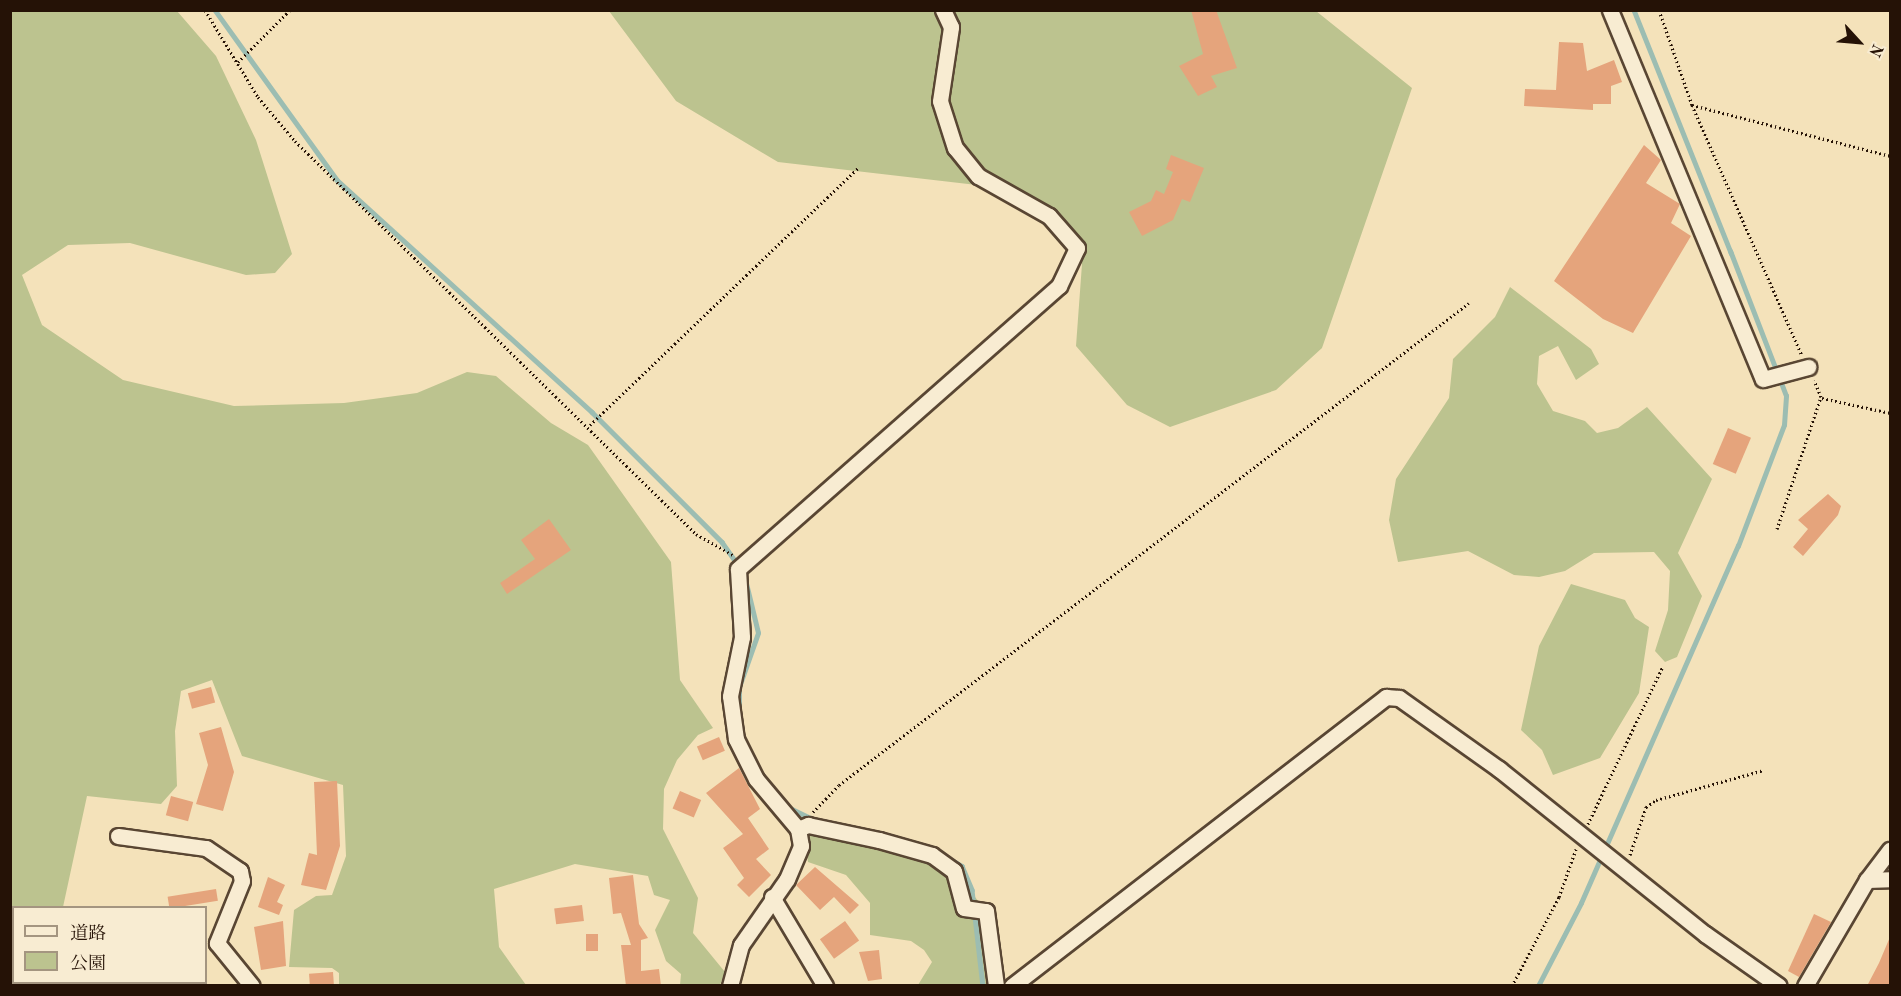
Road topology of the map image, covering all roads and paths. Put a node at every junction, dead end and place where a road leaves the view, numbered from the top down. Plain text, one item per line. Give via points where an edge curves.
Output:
1 (206, 10) edge
2 (290, 10) edge
3 (943, 10) edge
4 (1610, 10) edge
5 (1659, 10) edge
6 (238, 62) junction
7 (1692, 105) junction
8 (1890, 156) edge
9 (859, 166) dead end
10 (1469, 303) dead end
11 (1808, 367) junction
12 (1821, 398) junction
13 (1890, 413) edge
14 (590, 425) junction
15 (1777, 529) dead end
16 (743, 561) junction
17 (1764, 770) dead end
18 (814, 807) dead end
19 (798, 829) junction
20 (118, 836) dead end
21 (1890, 850) edge
22 (1623, 866) junction
23 (1890, 879) edge
24 (1867, 880) junction
25 (772, 897) junction
26 (252, 986) edge
27 (730, 986) edge
28 (825, 986) edge
29 (996, 986) edge
30 (1012, 986) edge
31 (1779, 986) edge
32 (1806, 986) edge

1 - 6 path
2 - 6 path
3 - 16 street via 951,27 940,101 955,148 978,176 1049,216 1074,239 1073,262 1059,286
4 - 11 street via 1763,379
5 - 7 path
6 - 14 path via 258,97 295,141
7 - 8 path
7 - 11 path
9 - 14 path
10 - 18 path
11 - 12 path
12 - 13 path
12 - 15 path
14 - 16 path via 696,534
16 - 19 street via 735,580 742,620 730,696 736,739 756,779
17 - 22 path via 1646,807
19 - 25 street via 796,862
19 - 29 street via 808,825 890,843 932,855 954,871 964,908 986,911
20 - 26 street via 206,848 240,871 242,881 217,943
21 - 24 street
22 - 30 street via 1399,698 1386,697
22 - 31 street
23 - 24 street
24 - 32 street
25 - 27 street via 741,945
25 - 28 street

